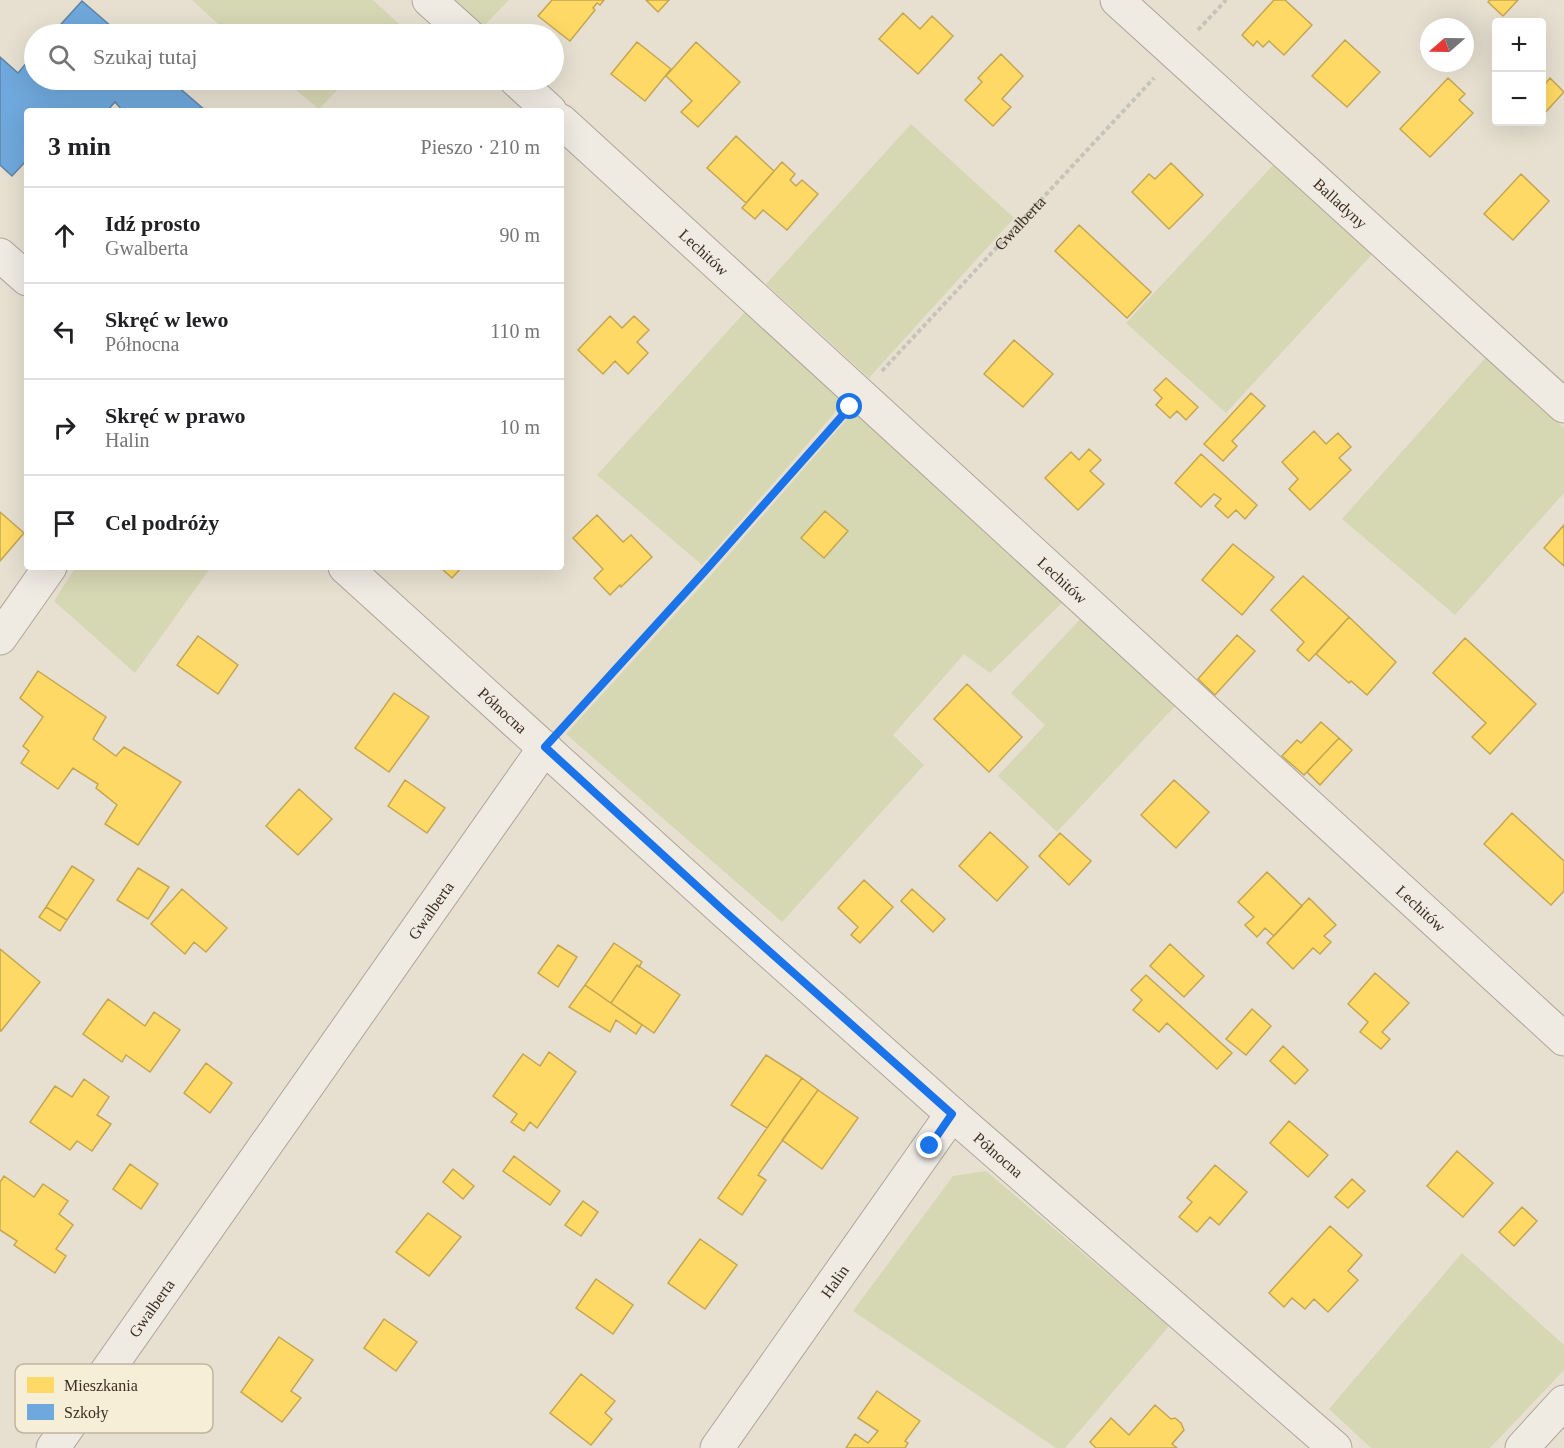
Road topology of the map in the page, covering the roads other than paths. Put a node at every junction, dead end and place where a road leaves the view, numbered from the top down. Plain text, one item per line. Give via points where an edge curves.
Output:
1 (429, 0) edge
2 (1117, 0) edge
3 (456, 24) edge
4 (527, 90) edge
5 (547, 108) edge
6 (564, 124) edge
7 (0, 255) edge
8 (24, 276) edge
9 (1564, 406) edge
10 (48, 570) edge
11 (348, 570) edge
12 (0, 638) edge
13 (545, 747) junction
14 (1564, 1039) edge
15 (952, 1114) junction
16 (112, 1364) edge
17 (1564, 1402) edge
18 (64, 1433) edge
19 (53, 1448) edge
20 (717, 1448) edge
21 (1335, 1448) edge
22 (1522, 1448) edge

1 - 3 street
2 - 9 street, Balladyny
4 - 5 street
6 - 14 street, Lechitów
7 - 8 street
10 - 12 street
11 - 13 street, Północna
13 - 15 street, Północna
13 - 16 street, Gwalberta
15 - 20 street, Halin
15 - 21 street, Północna
17 - 22 street
18 - 19 street, Gwalberta

